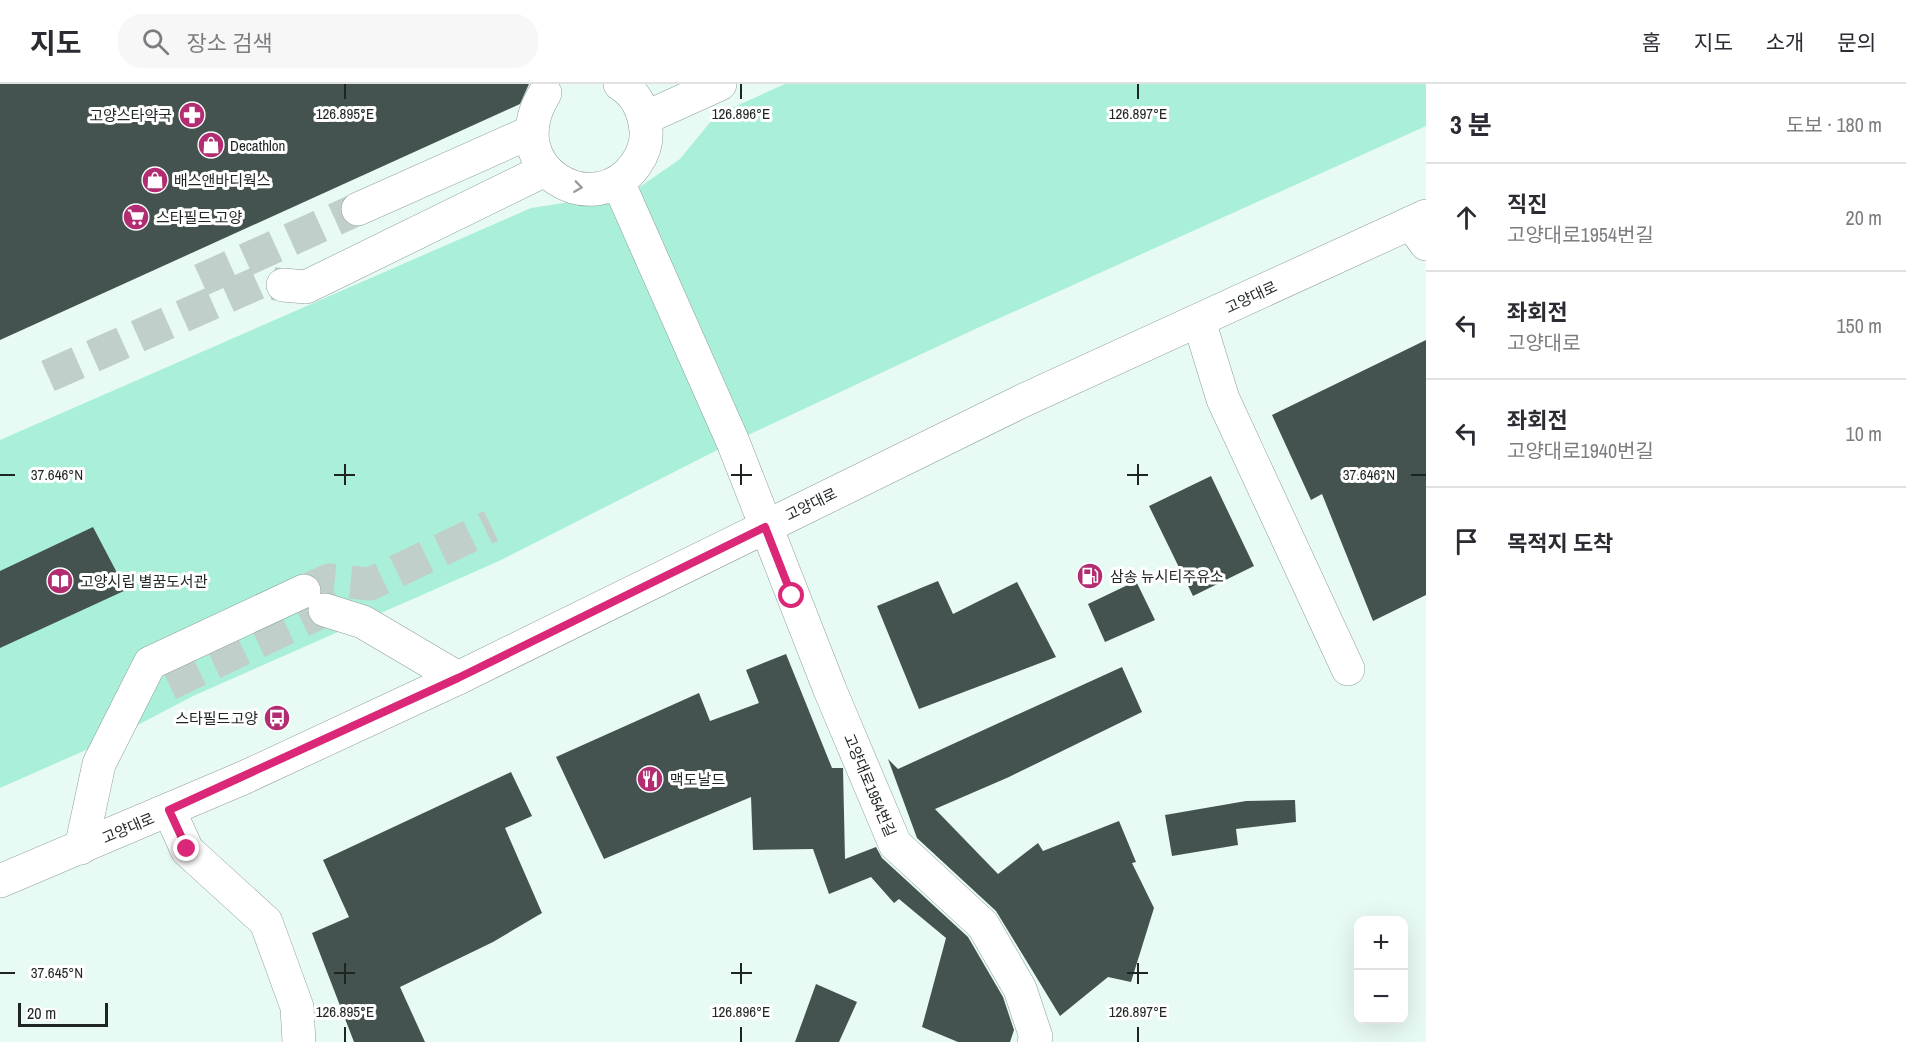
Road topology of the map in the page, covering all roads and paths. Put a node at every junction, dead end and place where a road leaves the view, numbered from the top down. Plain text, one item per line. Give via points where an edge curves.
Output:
1 (620, 84) edge
2 (720, 84) edge
3 (545, 93) dead end
4 (645, 118) junction
5 (531, 132) junction
6 (545, 170) junction
7 (618, 182) junction
8 (358, 209) tunnel mouth
9 (1421, 228) edge
10 (283, 285) tunnel mouth
11 (1199, 321) junction
12 (765, 527) junction
13 (1348, 669) dead end
14 (458, 678) junction
15 (169, 810) junction
16 (81, 848) junction
17 (0, 881) edge
18 (299, 1042) edge
19 (1034, 1042) edge

1 - 4 main road via 638,101
2 - 4 main road
3 - 5 main road via 537,105
4 - 7 main road via 642,154
5 - 6 main road via 537,159
5 - 8 main road
6 -> 7 main road via 568,186 591,189
6 - 10 main road via 306,287
7 - 12 main road, 고양대로1954번길 via 733,442
9 - 11 main road, 고양대로
11 - 12 main road, 고양대로 via 1022,401
11 - 13 main road via 1223,399
12 - 14 main road, 고양대로
12 - 19 main road, 고양대로1954번길 via 895,844 983,925 1020,989 1036,1037
14 - 15 main road, 고양대로
14 - 16 main road via 363,622 314,601 150,663 99,764
15 - 16 main road, 고양대로
15 - 18 main road via 187,849 266,922 297,1007
16 - 17 main road, 고양대로

